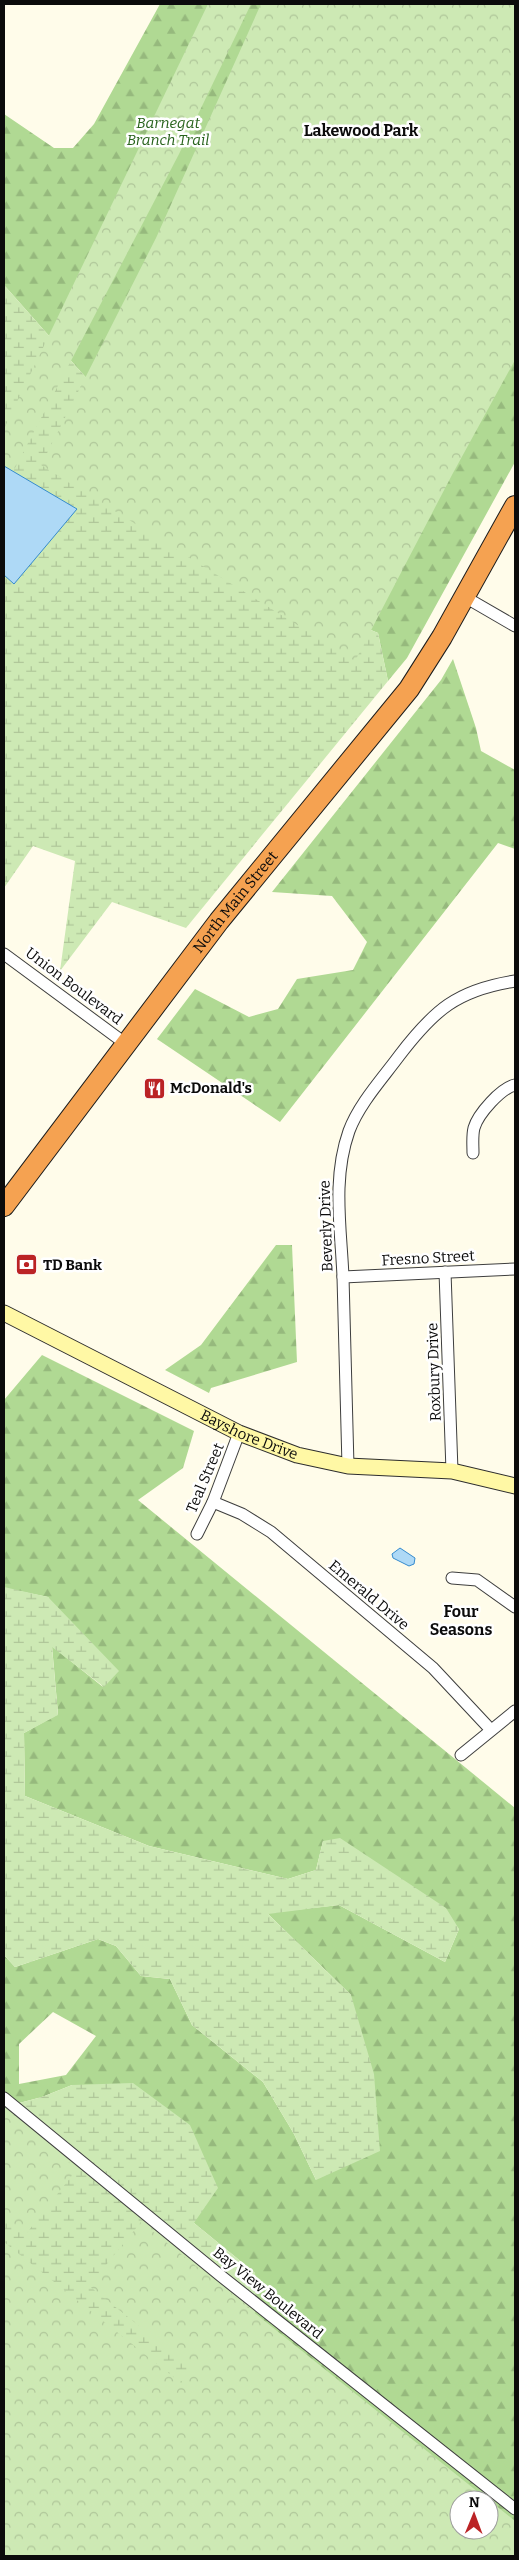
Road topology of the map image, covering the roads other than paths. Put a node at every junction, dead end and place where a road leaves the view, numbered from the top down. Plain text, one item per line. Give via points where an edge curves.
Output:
1 (515, 506) edge
2 (465, 597) junction
3 (515, 626) edge
4 (4, 954) edge
5 (515, 981) edge
6 (126, 1044) junction
7 (515, 1085) edge
8 (473, 1153) dead end
9 (4, 1206) edge
10 (515, 1269) edge
11 (445, 1272) junction
12 (343, 1277) junction
13 (4, 1314) edge
14 (239, 1433) junction
15 (348, 1466) junction
16 (452, 1472) junction
17 (515, 1486) edge
18 (213, 1502) junction
19 (197, 1534) dead end
20 (452, 1578) dead end
21 (515, 1608) edge
22 (515, 1711) edge
23 (491, 1730) junction
24 (461, 1754) dead end
25 (4, 2098) edge
26 (515, 2509) edge

1 - 2 highway, North Main Street
2 - 3 street
2 - 6 highway, North Main Street via 395,708 219,921
4 - 6 street, Union Boulevard
5 - 12 street, Beverly Drive via 473,991 439,1010 423,1025 364,1103 349,1130 340,1168 338,1194
6 - 9 highway, North Main Street
7 - 8 street via 493,1100 475,1127
10 - 11 street, Fresno Street
11 - 12 street, Fresno Street
11 - 16 street, Roxbury Drive
12 - 15 street, Beverly Drive
13 - 14 street, Bayshore Drive
14 - 15 street, Bayshore Drive via 297,1455
14 - 18 street, Teal Street
15 - 16 street, Bayshore Drive
16 - 17 street, Bayshore Drive
18 - 19 street, Teal Street
18 - 23 street, Emerald Drive via 242,1514 271,1532 433,1668
20 - 21 street via 478,1580
22 - 23 street
23 - 24 street
25 - 26 street, Bay View Boulevard

